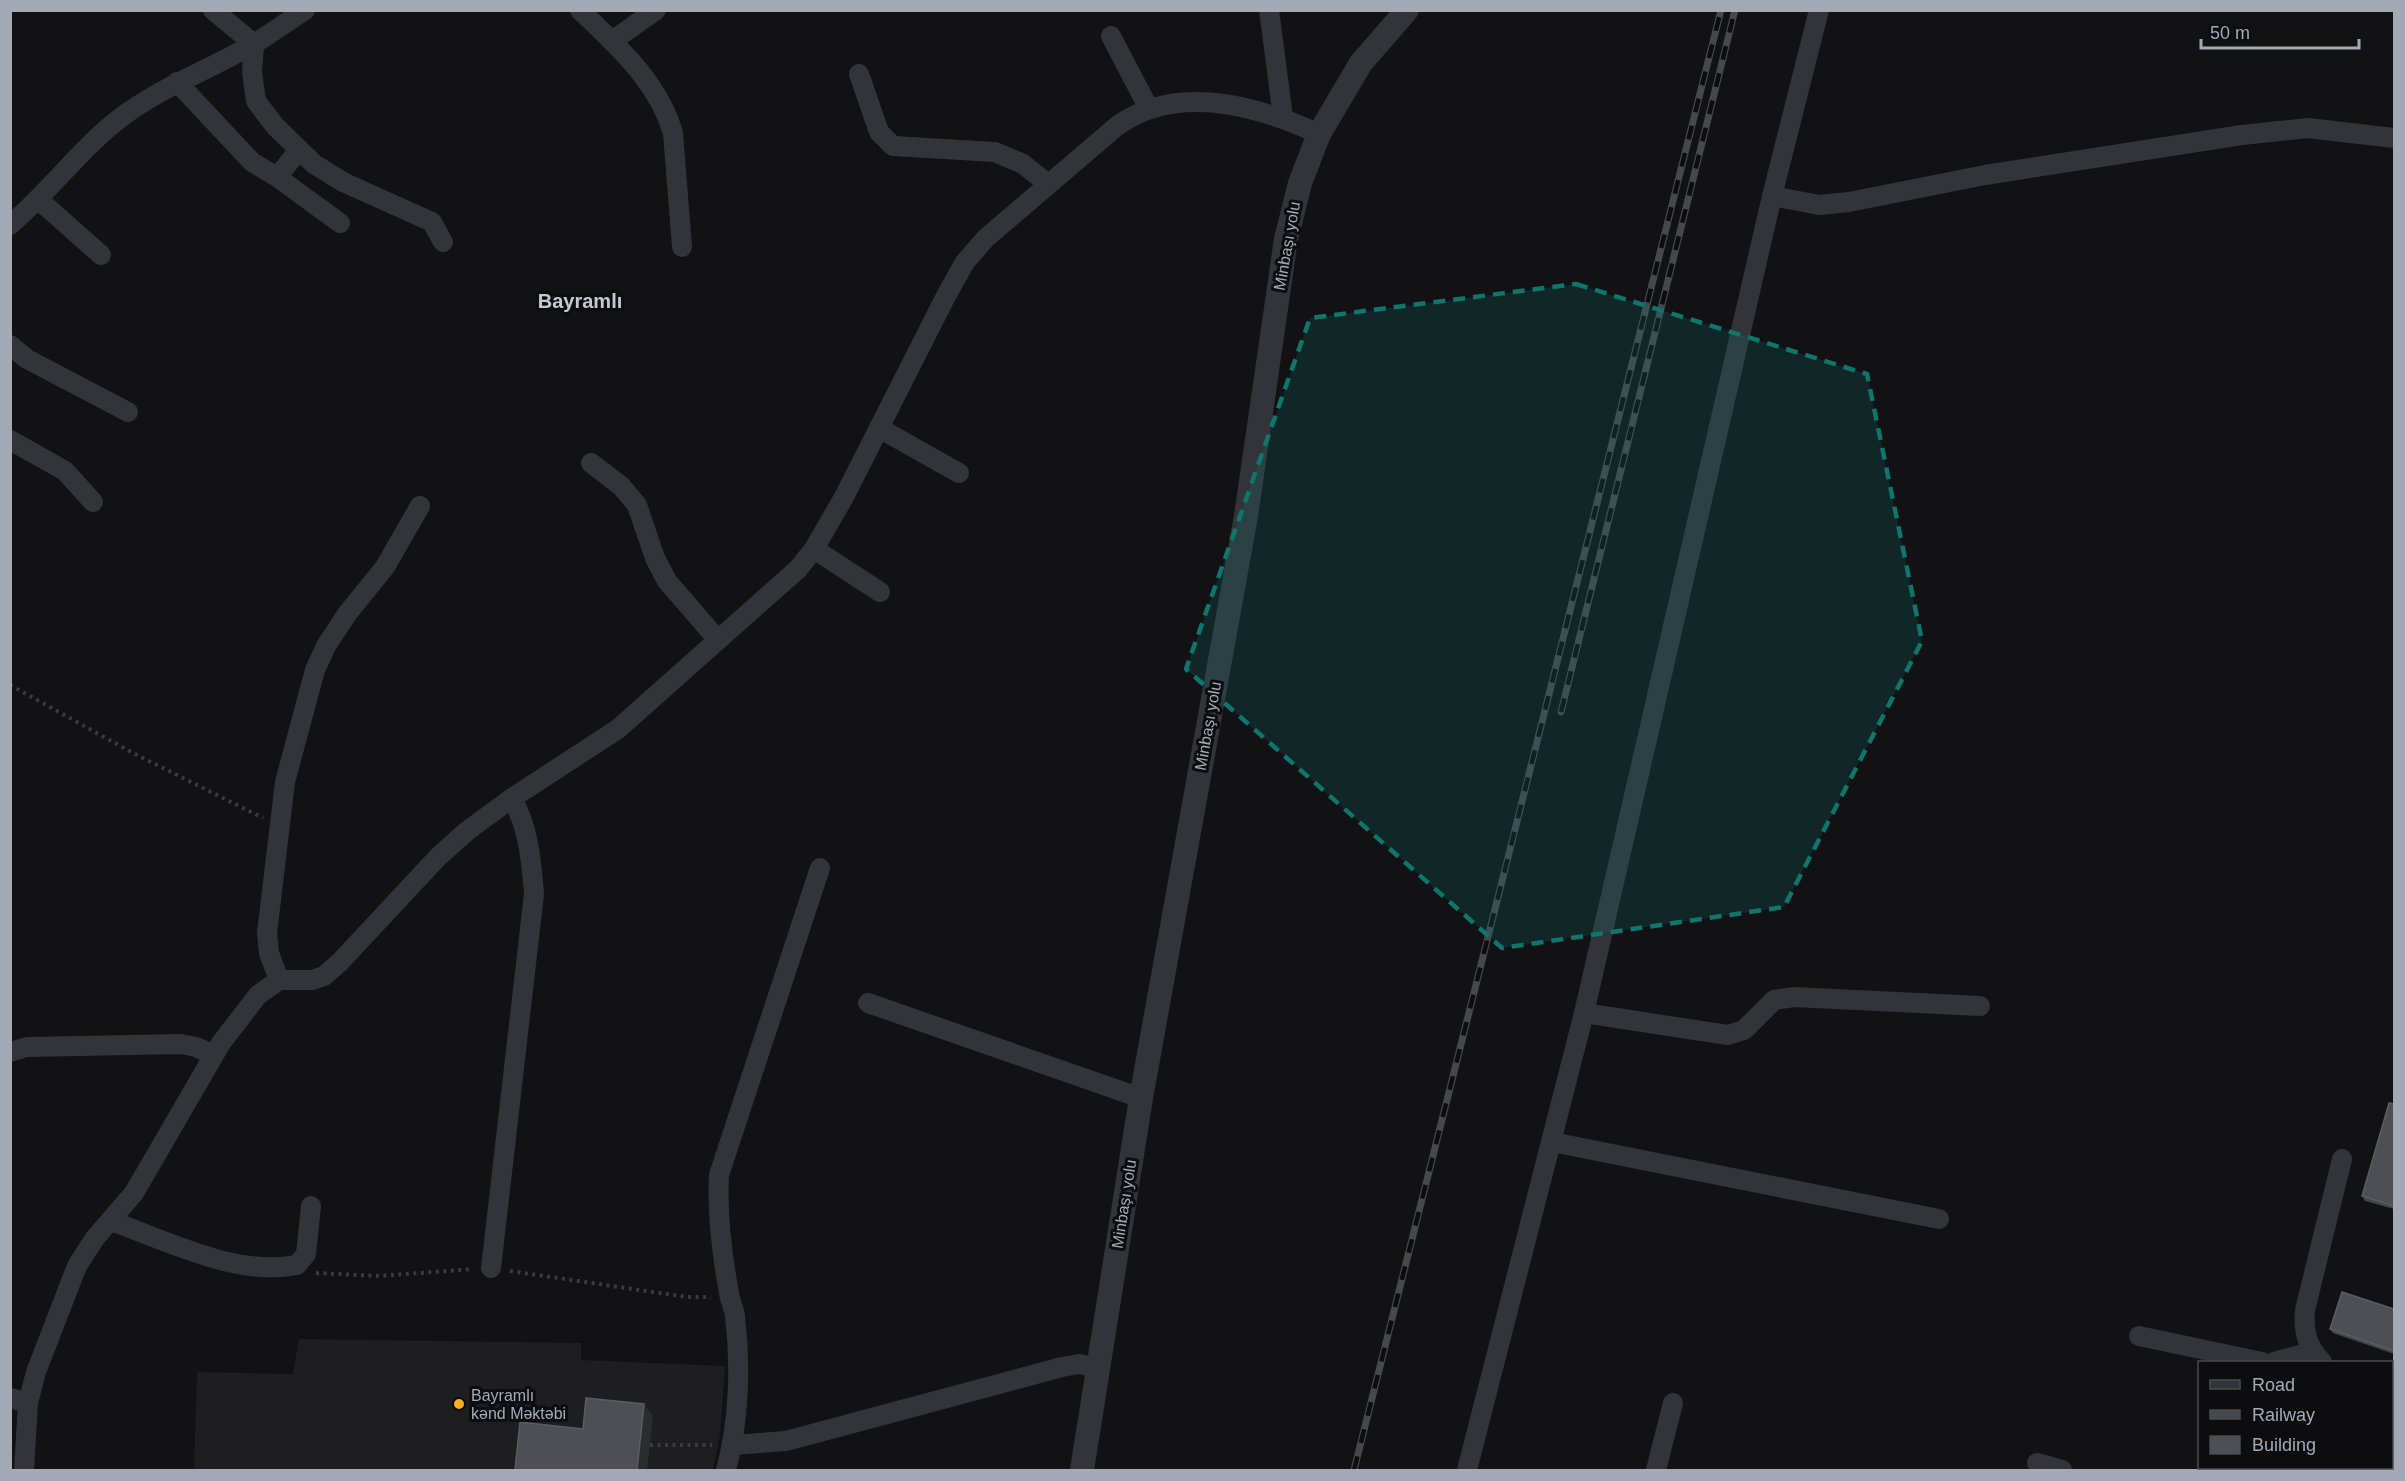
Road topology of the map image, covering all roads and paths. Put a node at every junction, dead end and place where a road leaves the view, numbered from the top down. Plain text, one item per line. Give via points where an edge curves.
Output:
1 (213, 10) edge
2 (304, 10) edge
3 (579, 10) edge
4 (656, 10) edge
5 (1269, 10) edge
6 (1407, 10) edge
7 (1820, 10) edge
8 (1111, 36) dead end
9 (612, 41) junction
10 (254, 44) junction
11 (859, 74) dead end
12 (177, 82) junction
13 (1149, 109) junction
14 (1283, 117) junction
15 (1319, 134) junction
16 (2394, 138) edge
17 (299, 150) junction
18 (277, 177) junction
19 (1048, 184) junction
20 (1772, 196) junction
21 (39, 200) junction
22 (340, 223) dead end
23 (10, 225) edge
24 (443, 242) dead end
25 (682, 247) dead end
26 (101, 255) dead end
27 (10, 345) edge
28 (128, 412) dead end
29 (879, 428) junction
30 (10, 440) edge
31 (591, 463) dead end
32 (959, 473) dead end
33 (93, 502) dead end
34 (420, 507) dead end
35 (814, 549) junction
36 (880, 592) dead end
37 (718, 640) junction
38 (10, 685) edge
39 (512, 798) junction
40 (281, 822) junction
41 (820, 868) dead end
42 (279, 980) junction
43 (868, 1003) dead end
44 (1980, 1006) dead end
45 (1584, 1013) junction
46 (10, 1052) edge
47 (214, 1055) junction
48 (1140, 1098) junction
49 (1552, 1142) junction
50 (2342, 1159) dead end
51 (311, 1206) dead end
52 (1939, 1218) dead end
53 (111, 1221) junction
54 (297, 1265) junction
55 (491, 1268) junction
56 (729, 1294) junction
57 (2139, 1336) dead end
58 (2316, 1357) edge
59 (2257, 1361) edge
60 (2282, 1361) edge
61 (1099, 1368) junction
62 (19, 1400) edge
63 (1673, 1403) dead end
64 (650, 1445) dead end
65 (733, 1445) junction
66 (2037, 1463) dead end
67 (24, 1470) edge
68 (726, 1470) edge
69 (1082, 1470) edge
70 (1467, 1470) edge
71 (1656, 1470) edge
72 (2062, 1470) edge

1 - 10 street
2 - 10 street
3 - 9 street
4 - 9 street
5 - 14 street
6 - 15 street, Minbaşı yolu via 1361,63
7 - 20 street
8 - 13 street
9 - 25 street via 627,55 668,116 673,132
10 - 12 street
10 - 17 street via 256,101
11 - 19 street via 879,132 893,146 995,152 1023,164
12 - 18 street via 252,162
12 - 21 street via 101,134
13 - 14 street via 1166,104 1209,103
13 - 19 street via 1117,126
14 - 15 street
15 - 48 street, Minbaşı yolu via 1300,183 1286,239 1246,516
16 - 20 street via 2308,128 1985,175 1849,202 1819,205
17 - 18 street
17 - 24 street via 343,182 432,222
18 - 22 street
19 - 29 street via 986,238 965,262
20 - 45 street
21 - 23 street
21 - 26 street
27 - 28 street via 27,359
29 - 32 street
29 - 35 street
30 - 33 street via 65,471
31 - 37 street via 621,486 637,505 667,581
34 - 40 street via 386,567 347,614 315,670 285,782
35 - 36 street
35 - 37 street via 782,586
37 - 39 street via 618,729
38 - 40 path via 256,816
39 - 42 street via 438,857 324,976
39 - 55 street via 529,836 534,894
40 - 42 street via 267,933 269,953
41 - 56 street via 719,1175 717,1204
42 - 47 street via 258,994
43 - 48 street
44 - 45 street via 1794,997 1774,1000 1744,1030 1728,1035
45 - 49 street
46 - 47 street via 27,1047 181,1044
47 - 53 street via 155,1160
48 - 61 street, Minbaşı yolu
49 - 52 street
49 - 70 street
50 - 58 street via 2305,1310 2304,1327
51 - 54 street via 306,1254
53 - 54 street via 219,1259 256,1266
53 - 62 street via 77,1266 36,1372
54 - 55 path via 312,1273 379,1276
55 - 56 path via 687,1297
56 - 65 street via 737,1354
57 - 59 street
58 - 60 street
61 - 65 street via 1062,1366 786,1441
61 - 69 street, Minbaşı yolu
62 - 67 street
63 - 71 street
64 - 65 path
65 - 68 street
66 - 72 street

